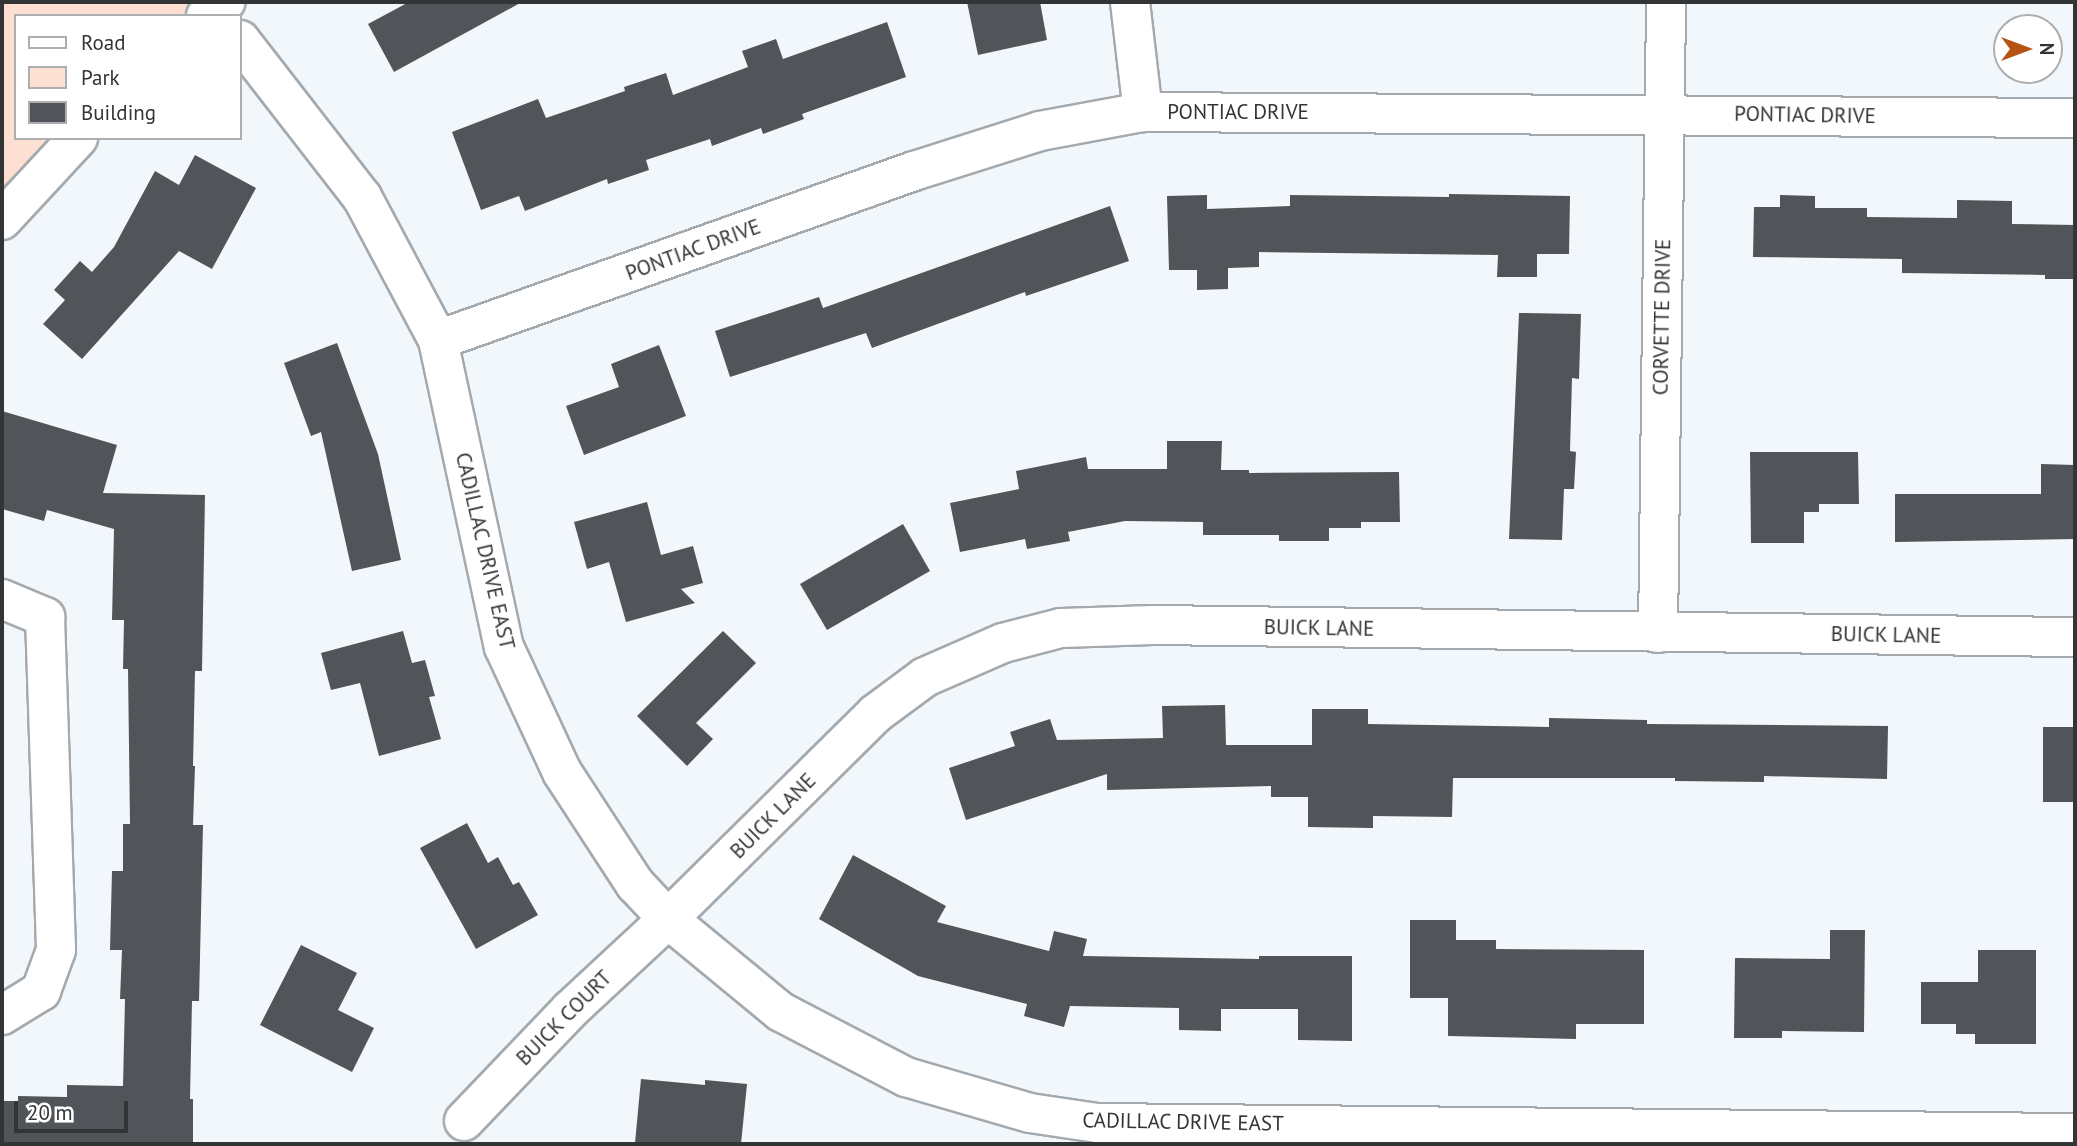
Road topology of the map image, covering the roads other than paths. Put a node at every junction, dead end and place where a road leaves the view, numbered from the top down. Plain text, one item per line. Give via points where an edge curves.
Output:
1 (1130, 2) edge
2 (1666, 2) edge
3 (242, 43) edge
4 (1143, 112) junction
5 (1665, 114) junction
6 (2075, 118) edge
7 (76, 140) edge
8 (2, 220) edge
9 (438, 340) junction
10 (2, 599) edge
11 (1658, 633) junction
12 (2075, 637) edge
13 (668, 919) junction
14 (2, 1015) edge
15 (464, 1121) dead end
16 (2075, 1133) edge

1 - 4 street
2 - 5 street, CORVETTE DRIVE
3 - 9 street, CADILLAC DRIVE EAST via 362,197
4 - 5 street, PONTIAC DRIVE
4 - 9 street, PONTIAC DRIVE via 1040,131 914,170
5 - 6 street, PONTIAC DRIVE
5 - 11 street, CORVETTE DRIVE
7 - 8 street
9 - 13 street, CADILLAC DRIVE EAST via 503,647 562,772 635,884
10 - 14 street via 45,617 56,950 41,991
11 - 12 street, BUICK LANE
11 - 13 street, BUICK LANE via 1153,625 1061,628 1003,643 925,677 875,715
13 - 15 street, BUICK COURT via 570,1010
13 - 16 street, CADILLAC DRIVE EAST via 781,1012 906,1077 1030,1114 1097,1123

